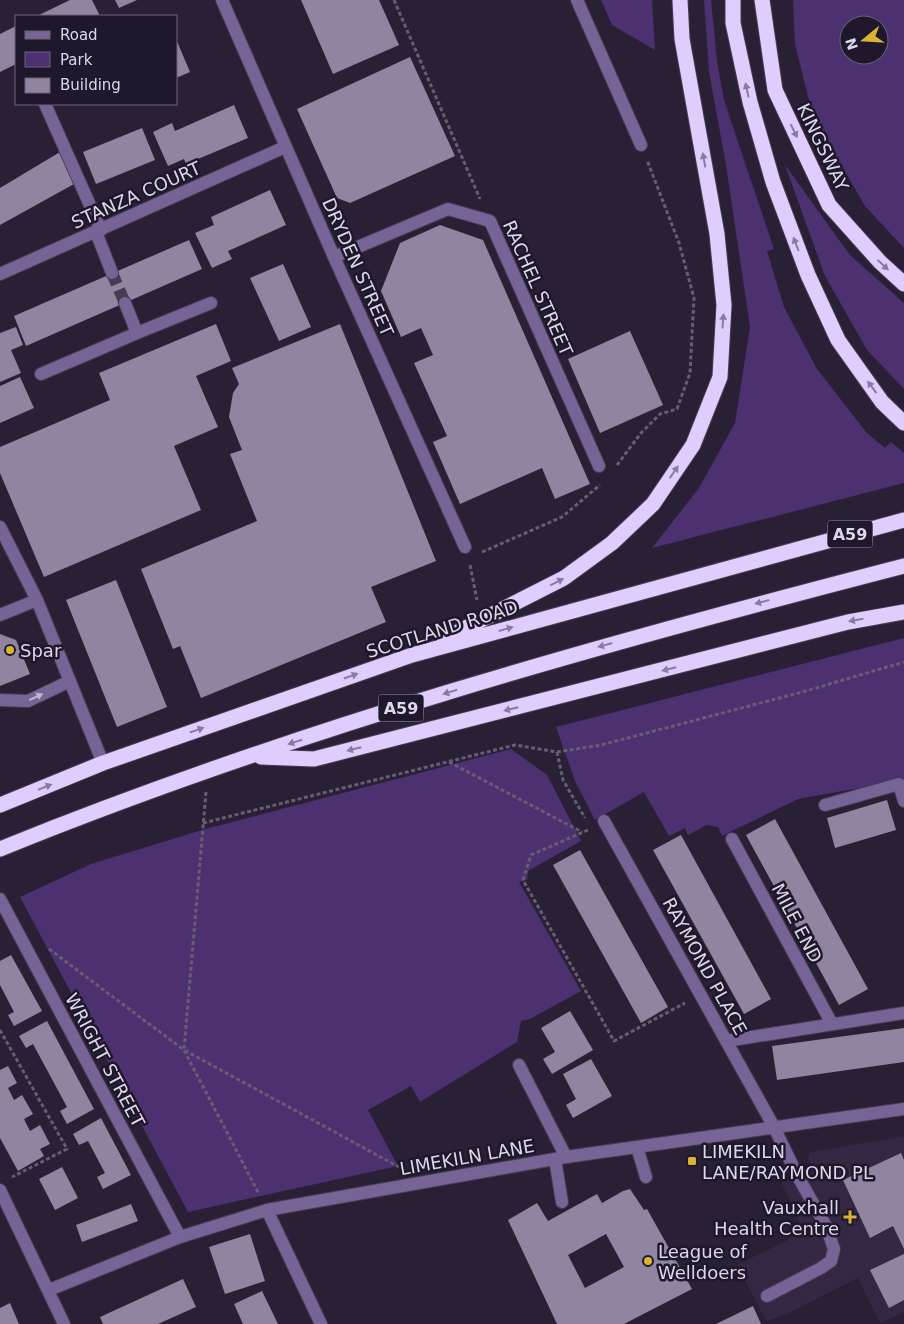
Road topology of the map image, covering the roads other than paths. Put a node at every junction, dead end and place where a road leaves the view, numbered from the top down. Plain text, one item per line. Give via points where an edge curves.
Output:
1 (222, 0) edge
2 (577, 0) edge
3 (680, 0) edge
4 (732, 0) edge
5 (762, 0) edge
6 (44, 105) edge
7 (641, 145) road end
8 (285, 146) junction
9 (98, 231) junction
10 (334, 257) junction
11 (112, 273) tunnel mouth
12 (0, 274) edge
13 (904, 284) edge
14 (125, 303) tunnel mouth
15 (211, 303) dead end
16 (138, 333) junction
17 (41, 374) dead end
18 (904, 424) edge
19 (599, 466) road end
20 (904, 520) edge
21 (0, 527) edge
22 (467, 553) road end
23 (904, 566) edge
24 (37, 600) junction
25 (904, 612) edge
26 (0, 615) edge
27 (412, 655) junction
28 (70, 681) junction
29 (0, 700) edge
30 (249, 756) junction
31 (103, 763) junction
32 (904, 801) edge
33 (0, 805) edge
34 (824, 805) dead end
35 (604, 821) dead end
36 (732, 839) dead end
37 (0, 849) edge
38 (0, 899) edge
39 (904, 1013) edge
40 (832, 1024) junction
41 (726, 1041) junction
42 (519, 1066) dead end
43 (904, 1109) edge
44 (774, 1127) junction
45 (637, 1147) junction
46 (560, 1158) junction
47 (646, 1177) dead end
48 (0, 1190) edge
49 (562, 1202) dead end
50 (267, 1210) junction
51 (180, 1237) junction
52 (50, 1290) junction
53 (767, 1296) dead end
54 (64, 1324) edge
55 (321, 1324) edge

1 - 8 street, DRYDEN STREET
2 - 7 street
27 -> 3 highway via 564,578 612,543 653,504 693,445 720,377 724,305 717,234 682,39
18 -> 4 highway via 882,402 838,340 808,275 773,182 750,102 733,23
5 -> 13 highway, KINGSWAY via 774,90 829,205
6 - 9 street
8 - 9 street, STANZA COURT
8 - 10 street, DRYDEN STREET
9 - 11 street
9 - 12 street, STANZA COURT
10 - 19 street, RACHEL STREET via 448,209 490,221
10 - 22 street, DRYDEN STREET
14 - 16 street
15 - 16 street
16 - 17 street
27 -> 20 highway, SCOTLAND ROAD / A59
21 - 24 street
23 -> 30 highway, A59 via 675,625
24 - 26 street
24 - 28 street
25 -> 30 highway via 848,622 314,759
31 -> 27 highway, SCOTLAND ROAD / A59
29 -> 28 street via 28,702
28 - 31 street
30 - 37 highway, A59
33 -> 31 highway, SCOTLAND ROAD / A59
32 - 34 street via 899,784
35 - 41 street, RAYMOND PLACE
36 - 40 street, MILE END
38 - 51 street, WRIGHT STREET
39 - 40 street
40 - 41 street
41 - 44 street, RAYMOND PLACE
42 - 46 street
43 - 44 street, LIMEKILN LANE
44 - 45 street, LIMEKILN LANE
44 - 53 street, RAYMOND PLACE via 826,1226 834,1249 831,1260 822,1268
45 - 46 street, LIMEKILN LANE
45 - 47 street
46 - 49 street
46 - 50 street, LIMEKILN LANE
48 - 52 street
50 - 51 street, LIMEKILN LANE
50 - 55 street
51 - 52 street, LIMEKILN LANE
52 - 54 street

